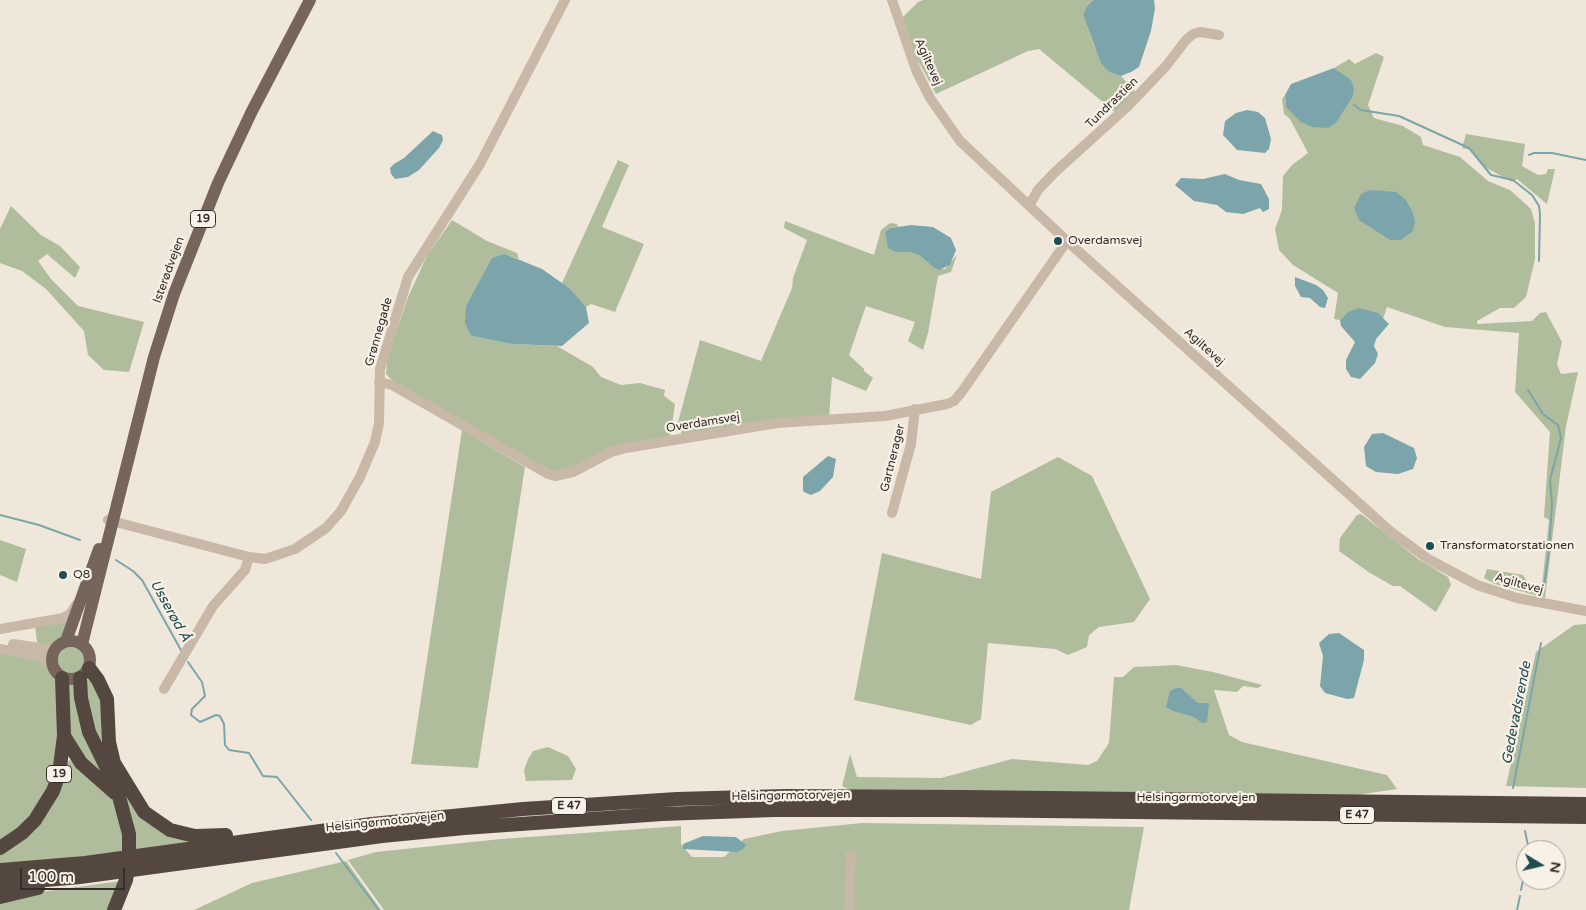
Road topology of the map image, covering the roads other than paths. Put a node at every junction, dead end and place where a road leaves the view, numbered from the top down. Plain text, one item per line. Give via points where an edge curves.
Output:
1 (310, 0) edge
2 (564, 0) edge
3 (892, 0) edge
4 (1218, 36) dead end
5 (1029, 206) junction
6 (1067, 241) junction
7 (379, 382) junction
8 (915, 409) junction
9 (892, 513) dead end
10 (111, 521) junction
11 (249, 557) junction
12 (91, 572) junction
13 (1586, 611) edge
14 (0, 629) edge
15 (66, 641) junction
16 (0, 642) edge
17 (82, 644) junction
18 (0, 649) edge
19 (54, 650) junction
20 (52, 664) junction
21 (85, 673) junction
22 (62, 678) junction
23 (164, 689) dead end
24 (64, 736) junction
25 (122, 804) junction
26 (1586, 804) edge
27 (1586, 816) edge
28 (372, 824) junction
29 (0, 848) edge
30 (851, 855) dead end
31 (0, 870) edge
32 (80, 877) junction
33 (0, 884) edge
34 (0, 898) edge
35 (114, 910) edge
36 (849, 910) edge

1 - 10 main road, Isterødvejen / 19 via 218,183 174,294
2 - 7 street, Grønnegade via 485,156 408,276 384,351
3 - 5 street, Agiltevej via 916,70 945,120 984,166
4 - 5 street, Tundrastien via 1200,32 1186,40 1128,106 1048,178
5 - 6 street, Agiltevej
6 - 8 street, Overdamsvej via 954,401
6 - 13 street, Agiltevej via 1408,546 1456,575 1491,590 1540,604
7 - 8 street, Overdamsvej via 392,386 555,476 573,472 611,452 626,448 778,423 885,416
7 - 11 street, Grønnegade via 379,423 375,442 341,511 326,528 295,549 265,559
8 - 9 street, Gartnerager via 911,444
10 - 11 street, Grønnegade
10 - 12 main road, Isterødvejen / 19
10 - 17 main road, Isterødvejen / 19
11 - 23 street via 246,570 213,606
12 - 14 street via 76,608 70,614
12 - 15 main road, Isterødvejen / 19
15 - 17 main road
15 - 19 main road
16 - 19 street
17 - 21 main road via 90,655
18 - 20 street via 39,656
19 - 20 main road
20 - 22 main road
21 - 22 main road via 68,680
21 - 25 highway via 81,698 89,732
21 - 28 highway via 98,680 107,699 109,742 114,763 144,812 167,829 195,836 211,836 325,824
22 - 24 highway, 19
24 - 25 highway via 81,763 109,786
24 - 29 highway, 19 via 59,774 45,805 22,833
25 - 35 highway via 129,834 129,864
26 - 28 highway, Helsingørmotorvejen / E 47 via 786,796 612,803
27 - 32 highway, Helsingørmotorvejen / E 47 via 952,810 662,814 391,835
28 - 31 highway, Helsingørmotorvejen / E 47 via 85,863
30 - 36 street
32 - 33 highway, Helsingørmotorvejen / E 47
32 - 34 highway

